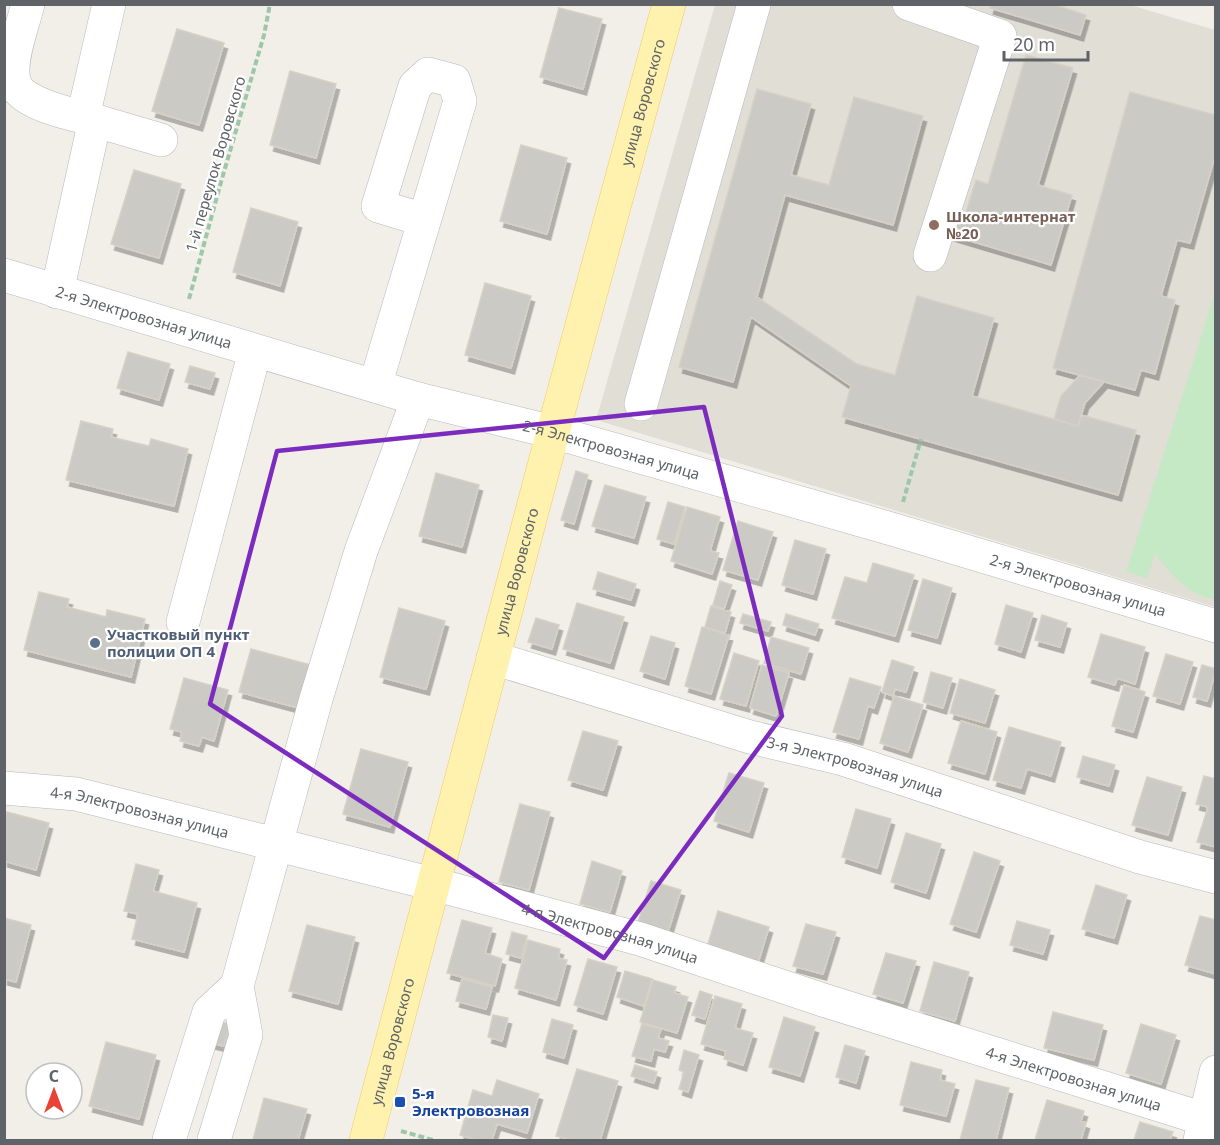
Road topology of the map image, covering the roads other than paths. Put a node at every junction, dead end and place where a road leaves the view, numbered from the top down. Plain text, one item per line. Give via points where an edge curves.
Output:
1 (28, 4) edge
2 (109, 4) edge
3 (669, 4) edge
4 (754, 4) edge
5 (909, 4) edge
6 (89, 118) junction
7 (161, 140) dead end
8 (424, 220) dead end
9 (930, 255) dead end
10 (4, 275) edge
11 (57, 292) junction
12 (255, 351) junction
13 (375, 386) junction
14 (418, 399) junction
15 (641, 404) dead end
16 (553, 432) junction
17 (183, 622) dead end
18 (1215, 626) edge
19 (494, 658) junction
20 (4, 788) edge
21 (276, 845) junction
22 (1215, 877) edge
23 (434, 884) junction
24 (237, 986) junction
25 (1215, 1072) edge
26 (1202, 1130) edge
27 (169, 1140) edge
28 (213, 1140) edge
29 (366, 1140) edge

1 - 6 street via 12,66 16,87 30,99
2 - 6 street
3 - 16 main road, улица Воровского
4 - 15 street
5 - 9 street via 1000,36
6 - 7 street
6 - 11 street
8 - 13 street
10 - 11 street, 2-я Электровозная улица
11 - 12 street, 2-я Электровозная улица
12 - 13 street, 2-я Электровозная улица
12 - 17 street
13 - 14 street, 2-я Электровозная улица
14 - 16 street, 2-я Электровозная улица
14 - 21 street via 361,550
16 - 18 street, 2-я Электровозная улица
16 - 19 main road, улица Воровского
19 - 22 street, 3-я Электровозная улица via 750,737 843,759 1140,857
19 - 23 main road, улица Воровского
20 - 21 street, 4-я Электровозная улица via 76,794
21 - 23 street, 4-я Электровозная улица
21 - 24 street
23 - 26 street, 4-я Электровозная улица via 640,939
23 - 29 main road, улица Воровского
24 - 27 street via 209,1012
24 - 28 street via 246,1035
25 - 26 street

